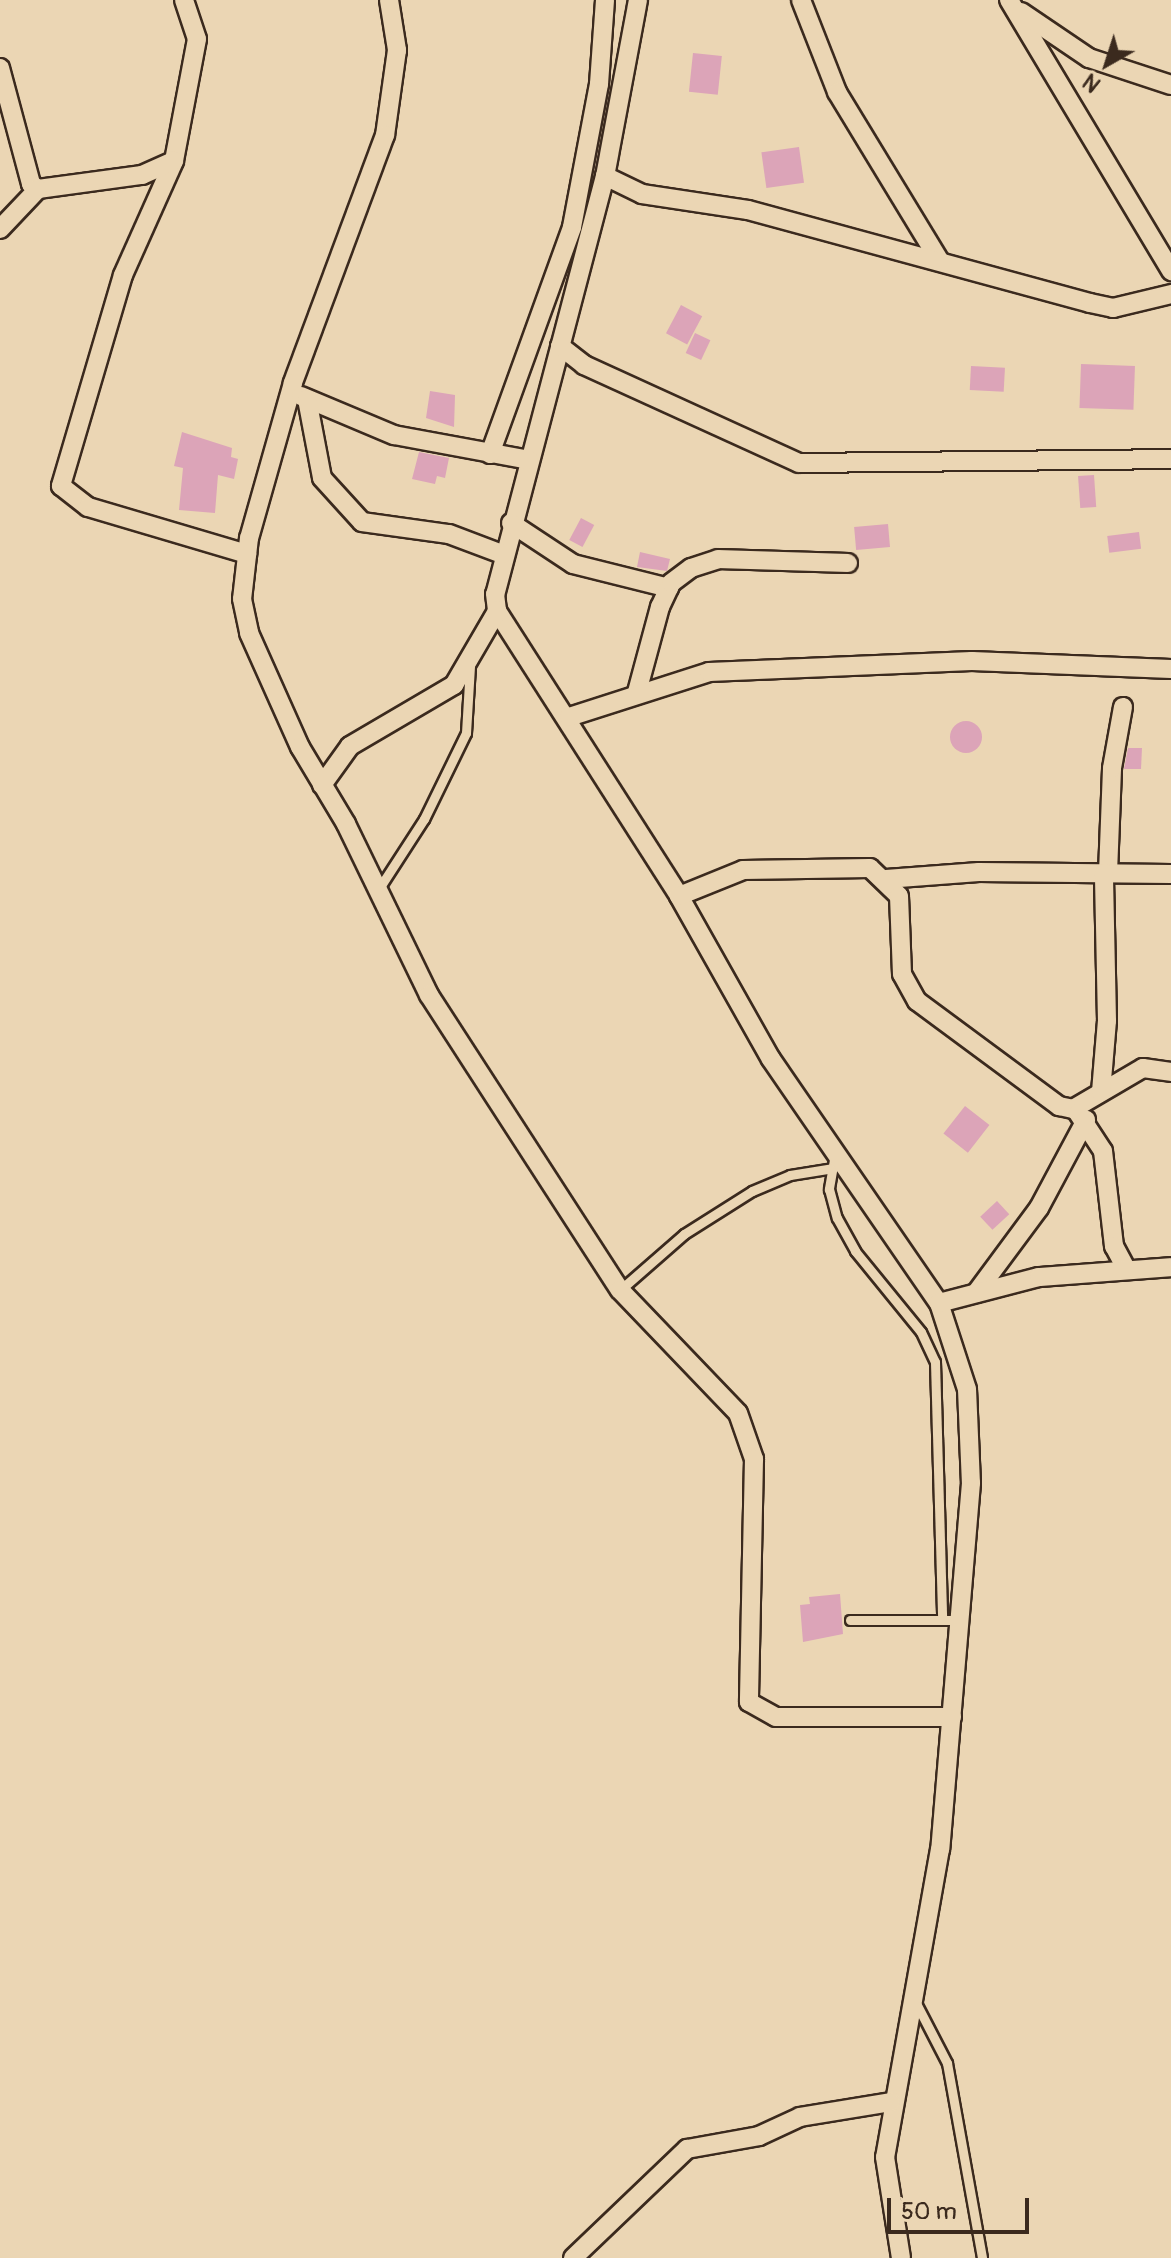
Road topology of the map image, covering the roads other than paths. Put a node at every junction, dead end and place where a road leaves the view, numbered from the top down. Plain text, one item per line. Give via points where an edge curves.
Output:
1 (184, 0) edge
2 (389, 0) edge
3 (605, 0) edge
4 (801, 0) edge
5 (637, 3) edge
6 (1012, 4) edge
7 (0, 68) edge
8 (1171, 85) edge
9 (174, 161) junction
10 (605, 176) junction
11 (38, 189) junction
12 (0, 229) edge
13 (939, 260) junction
14 (1171, 271) edge
15 (1171, 294) edge
16 (560, 346) junction
17 (299, 395) junction
18 (490, 454) junction
19 (1171, 459) edge
20 (529, 460) junction
21 (511, 523) junction
22 (247, 554) junction
23 (502, 554) junction
24 (848, 563) dead end
25 (669, 588) junction
26 (497, 611) junction
27 (471, 663) junction
28 (1171, 669) edge
29 (637, 692) junction
30 (1123, 707) dead end
31 (569, 717) junction
32 (322, 785) junction
33 (1106, 873) junction
34 (1171, 874) edge
35 (886, 879) junction
36 (378, 890) junction
37 (679, 896) junction
38 (1171, 1072) edge
39 (1101, 1092) junction
40 (1080, 1114) junction
41 (837, 1147) junction
42 (833, 1168) junction
43 (1171, 1267) edge
44 (1127, 1270) junction
45 (620, 1290) junction
46 (976, 1293) junction
47 (939, 1303) junction
48 (942, 1618) junction
49 (850, 1620) dead end
50 (961, 1620) junction
51 (952, 1717) junction
52 (912, 1996) junction
53 (891, 2102) junction
54 (573, 2258) edge
55 (901, 2258) edge
56 (982, 2258) edge

1 - 9 street via 197,39
2 - 17 street via 397,50 385,135
3 - 18 street via 599,84 572,227
4 - 13 street via 837,92
5 - 10 street
6 - 8 street via 1089,58
6 - 14 street
7 - 11 street via 31,184
9 - 11 street via 142,175
9 - 22 street via 123,275 61,486 88,507
10 - 13 street via 634,192 748,210
10 - 16 street
11 - 12 street
13 - 15 street via 1113,308
16 - 19 street via 597,372 799,463
16 - 20 street
17 - 18 street via 394,435
17 - 22 street
17 - 23 street via 322,478 338,503 362,522 449,534
18 - 20 street
20 - 21 street
21 - 23 street
21 - 25 street via 573,564
22 - 32 street via 242,599 249,633
23 - 26 street
24 - 25 street via 718,559 691,568
25 - 29 street
26 - 27 street
26 - 31 street
27 - 32 street via 437,698 350,746
27 - 36 lane via 466,733 424,819
28 - 29 street via 972,661 709,672
29 - 31 street
30 - 33 street via 1112,768
31 - 37 street
32 - 36 street
33 - 34 street
33 - 35 street
33 - 39 street via 1107,1021
35 - 37 street via 870,868 766,868
35 - 40 street via 899,896 902,974 917,1001 1059,1106
36 - 45 street via 429,995
37 - 41 street via 771,1059
38 - 39 street via 1143,1068
39 - 40 street
40 - 44 street via 1103,1151 1114,1246
40 - 46 street via 1039,1208
41 - 42 lane
41 - 47 street
42 - 45 lane via 790,1175 752,1191 684,1234
42 - 48 lane via 829,1189 837,1218 855,1251 921,1332 935,1362
43 - 44 street
44 - 46 street via 1039,1277
45 - 51 street via 738,1413 754,1459 748,1681 755,1710 776,1717
46 - 47 street
47 - 50 street via 967,1389 971,1483
48 - 49 lane
48 - 50 lane
50 - 51 street
51 - 52 street via 940,1849
52 - 53 street
52 - 56 lane via 947,2063
53 - 54 street via 800,2117 759,2136 687,2149
53 - 55 street via 885,2157

